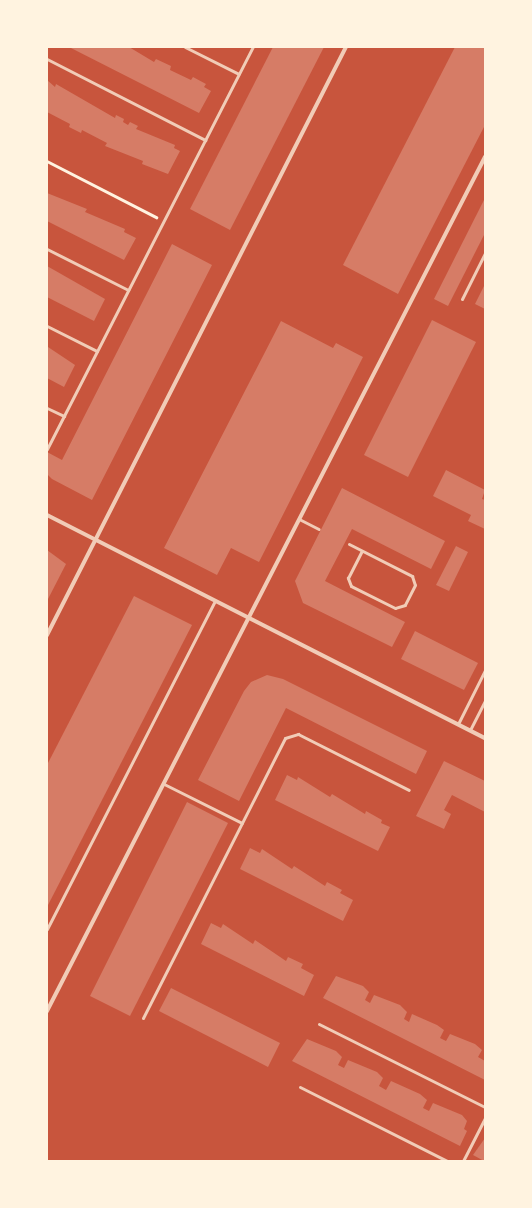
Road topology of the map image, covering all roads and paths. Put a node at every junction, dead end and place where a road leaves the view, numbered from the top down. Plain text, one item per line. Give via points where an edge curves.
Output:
1 (185, 47) edge
2 (253, 47) edge
3 (346, 47) edge
4 (47, 59) edge
5 (239, 74) junction
6 (205, 140) junction
7 (485, 157) edge
8 (47, 161) edge
9 (164, 221) junction
10 (47, 249) edge
11 (485, 253) edge
12 (128, 290) junction
13 (462, 299) dead end
14 (47, 326) edge
15 (97, 351) junction
16 (47, 408) edge
17 (64, 416) junction
18 (47, 449) edge
19 (47, 515) edge
20 (299, 519) junction
21 (319, 529) dead end
22 (95, 540) junction
23 (349, 544) dead end
24 (362, 551) junction
25 (215, 601) junction
26 (249, 618) junction
27 (47, 635) edge
28 (485, 670) edge
29 (485, 700) edge
30 (458, 724) junction
31 (470, 730) junction
32 (485, 738) edge
33 (164, 784) junction
34 (409, 790) dead end
35 (242, 823) junction
36 (47, 929) edge
37 (47, 1011) edge
38 (143, 1018) dead end
39 (319, 1024) dead end
40 (300, 1087) dead end
41 (485, 1107) edge
42 (485, 1118) edge
43 (446, 1161) edge
44 (463, 1161) edge

1 - 5 lane
2 - 5 lane
3 - 22 street
4 - 6 lane
5 - 6 lane
6 - 9 lane
7 - 20 street
8 - 9 path
9 - 12 lane
10 - 12 lane
11 - 13 lane
12 - 15 lane
14 - 15 lane
15 - 17 lane
16 - 17 lane
17 - 18 lane
19 - 22 street
20 - 21 lane
20 - 26 street
22 - 25 street
22 - 27 street
23 - 24 lane
24 - 24 lane via 412,576 415,585 405,605 395,608 351,586 348,578
25 - 26 street
25 - 36 lane
26 - 30 street
26 - 33 street
28 - 30 lane
29 - 31 lane
30 - 31 street
31 - 32 street
33 - 35 lane
33 - 37 street
34 - 35 lane via 298,734 284,738
35 - 38 lane
39 - 41 lane
40 - 43 lane
42 - 44 lane

